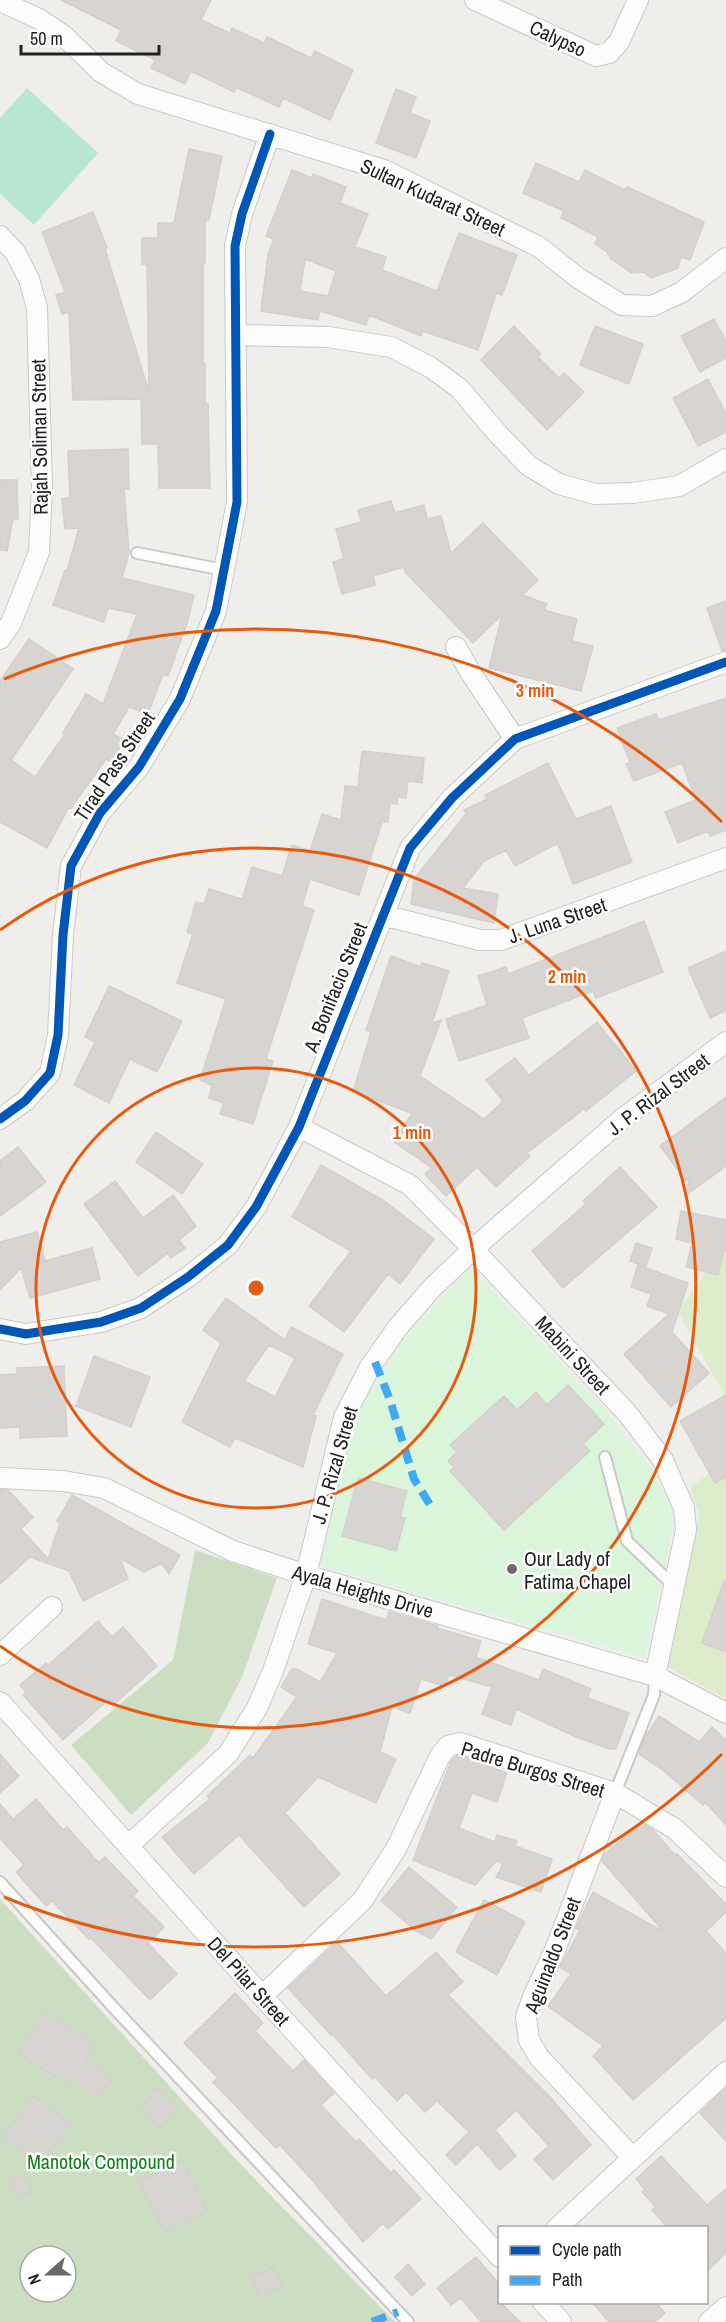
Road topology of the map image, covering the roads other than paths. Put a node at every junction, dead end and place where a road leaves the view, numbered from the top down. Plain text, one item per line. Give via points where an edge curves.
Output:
1 (638, 0) edge
2 (0, 1) edge
3 (478, 1) edge
4 (270, 134) junction
5 (0, 236) edge
6 (726, 258) edge
7 (237, 335) junction
8 (726, 459) edge
9 (137, 553) dead end
10 (224, 570) junction
11 (0, 639) edge
12 (456, 647) dead end
13 (726, 662) edge
14 (515, 739) junction
15 (726, 858) edge
16 (383, 915) junction
17 (726, 1042) edge
18 (0, 1119) edge
19 (298, 1127) junction
20 (472, 1249) junction
21 (0, 1329) edge
22 (605, 1457) dead end
23 (0, 1478) edge
24 (306, 1575) junction
25 (673, 1585) junction
26 (52, 1607) dead end
27 (0, 1655) edge
28 (655, 1676) junction
29 (0, 1702) edge
30 (726, 1713) edge
31 (615, 1793) junction
32 (128, 1846) junction
33 (726, 1877) edge
34 (0, 1882) edge
35 (262, 1996) junction
36 (726, 2072) edge
37 (632, 2157) junction
38 (559, 2226) edge
39 (498, 2255) edge
40 (545, 2304) edge
41 (726, 2307) edge
42 (408, 2322) edge
43 (561, 2322) edge
44 (709, 2322) edge

1 - 3 street, Calypso via 619,42 609,53 596,56
2 - 4 street, Sultan Kudarat Street via 63,35 101,72 138,94
4 - 6 street, Sultan Kudarat Street via 384,170 539,247 578,278 622,305 652,306 682,292
4 - 7 street, Tirad Pass Street via 235,246
5 - 11 street, Rajah Soliman Street via 15,252 29,279 37,308 42,487 39,552 11,623
7 - 8 street via 328,337 391,346 459,388 529,466 559,483 595,494 679,486
7 - 10 street, Tirad Pass Street via 237,502
9 - 10 lane
10 - 18 street, Tirad Pass Street via 216,611 180,699 140,767 100,813 71,866 58,1035 50,1072 26,1101
12 - 14 street
13 - 14 street, A. Bonifacio Street
14 - 16 street, A. Bonifacio Street via 452,798 410,848
15 - 16 street, J. Luna Street via 501,940 480,940
16 - 19 street, A. Bonifacio Street
17 - 20 street, J. P. Rizal Street via 622,1119
19 - 20 street, Mabini Street via 410,1185
19 - 21 street, A. Bonifacio Street via 256,1207 228,1245 188,1277 141,1308 101,1322 26,1334
20 - 24 street, J. P. Rizal Street via 398,1327 344,1416
20 - 25 street, Mabini Street via 627,1413 663,1460 684,1508 686,1530
22 - 25 lane via 627,1540
23 - 24 street, Ayala Heights Drive via 105,1488 233,1551
24 - 28 street, Ayala Heights Drive
24 - 32 street, J. P. Rizal Street via 257,1708 228,1755
25 - 28 street, Mabini Street
26 - 27 street
28 - 30 street, Ayala Heights Drive
28 - 31 lane via 654,1695
29 - 32 street, Del Pilar Street
31 - 33 street, Padre Burgos Street via 675,1828
31 - 35 street, Padre Burgos Street via 460,1743 448,1746 433,1769 396,1849 362,1901
31 - 37 street, Aguinaldo Street via 526,2017 529,2040 539,2056
32 - 35 street, Del Pilar Street
34 - 42 lane
35 - 39 street, Del Pilar Street
36 - 37 street
37 - 38 street
40 - 43 street
41 - 44 street

